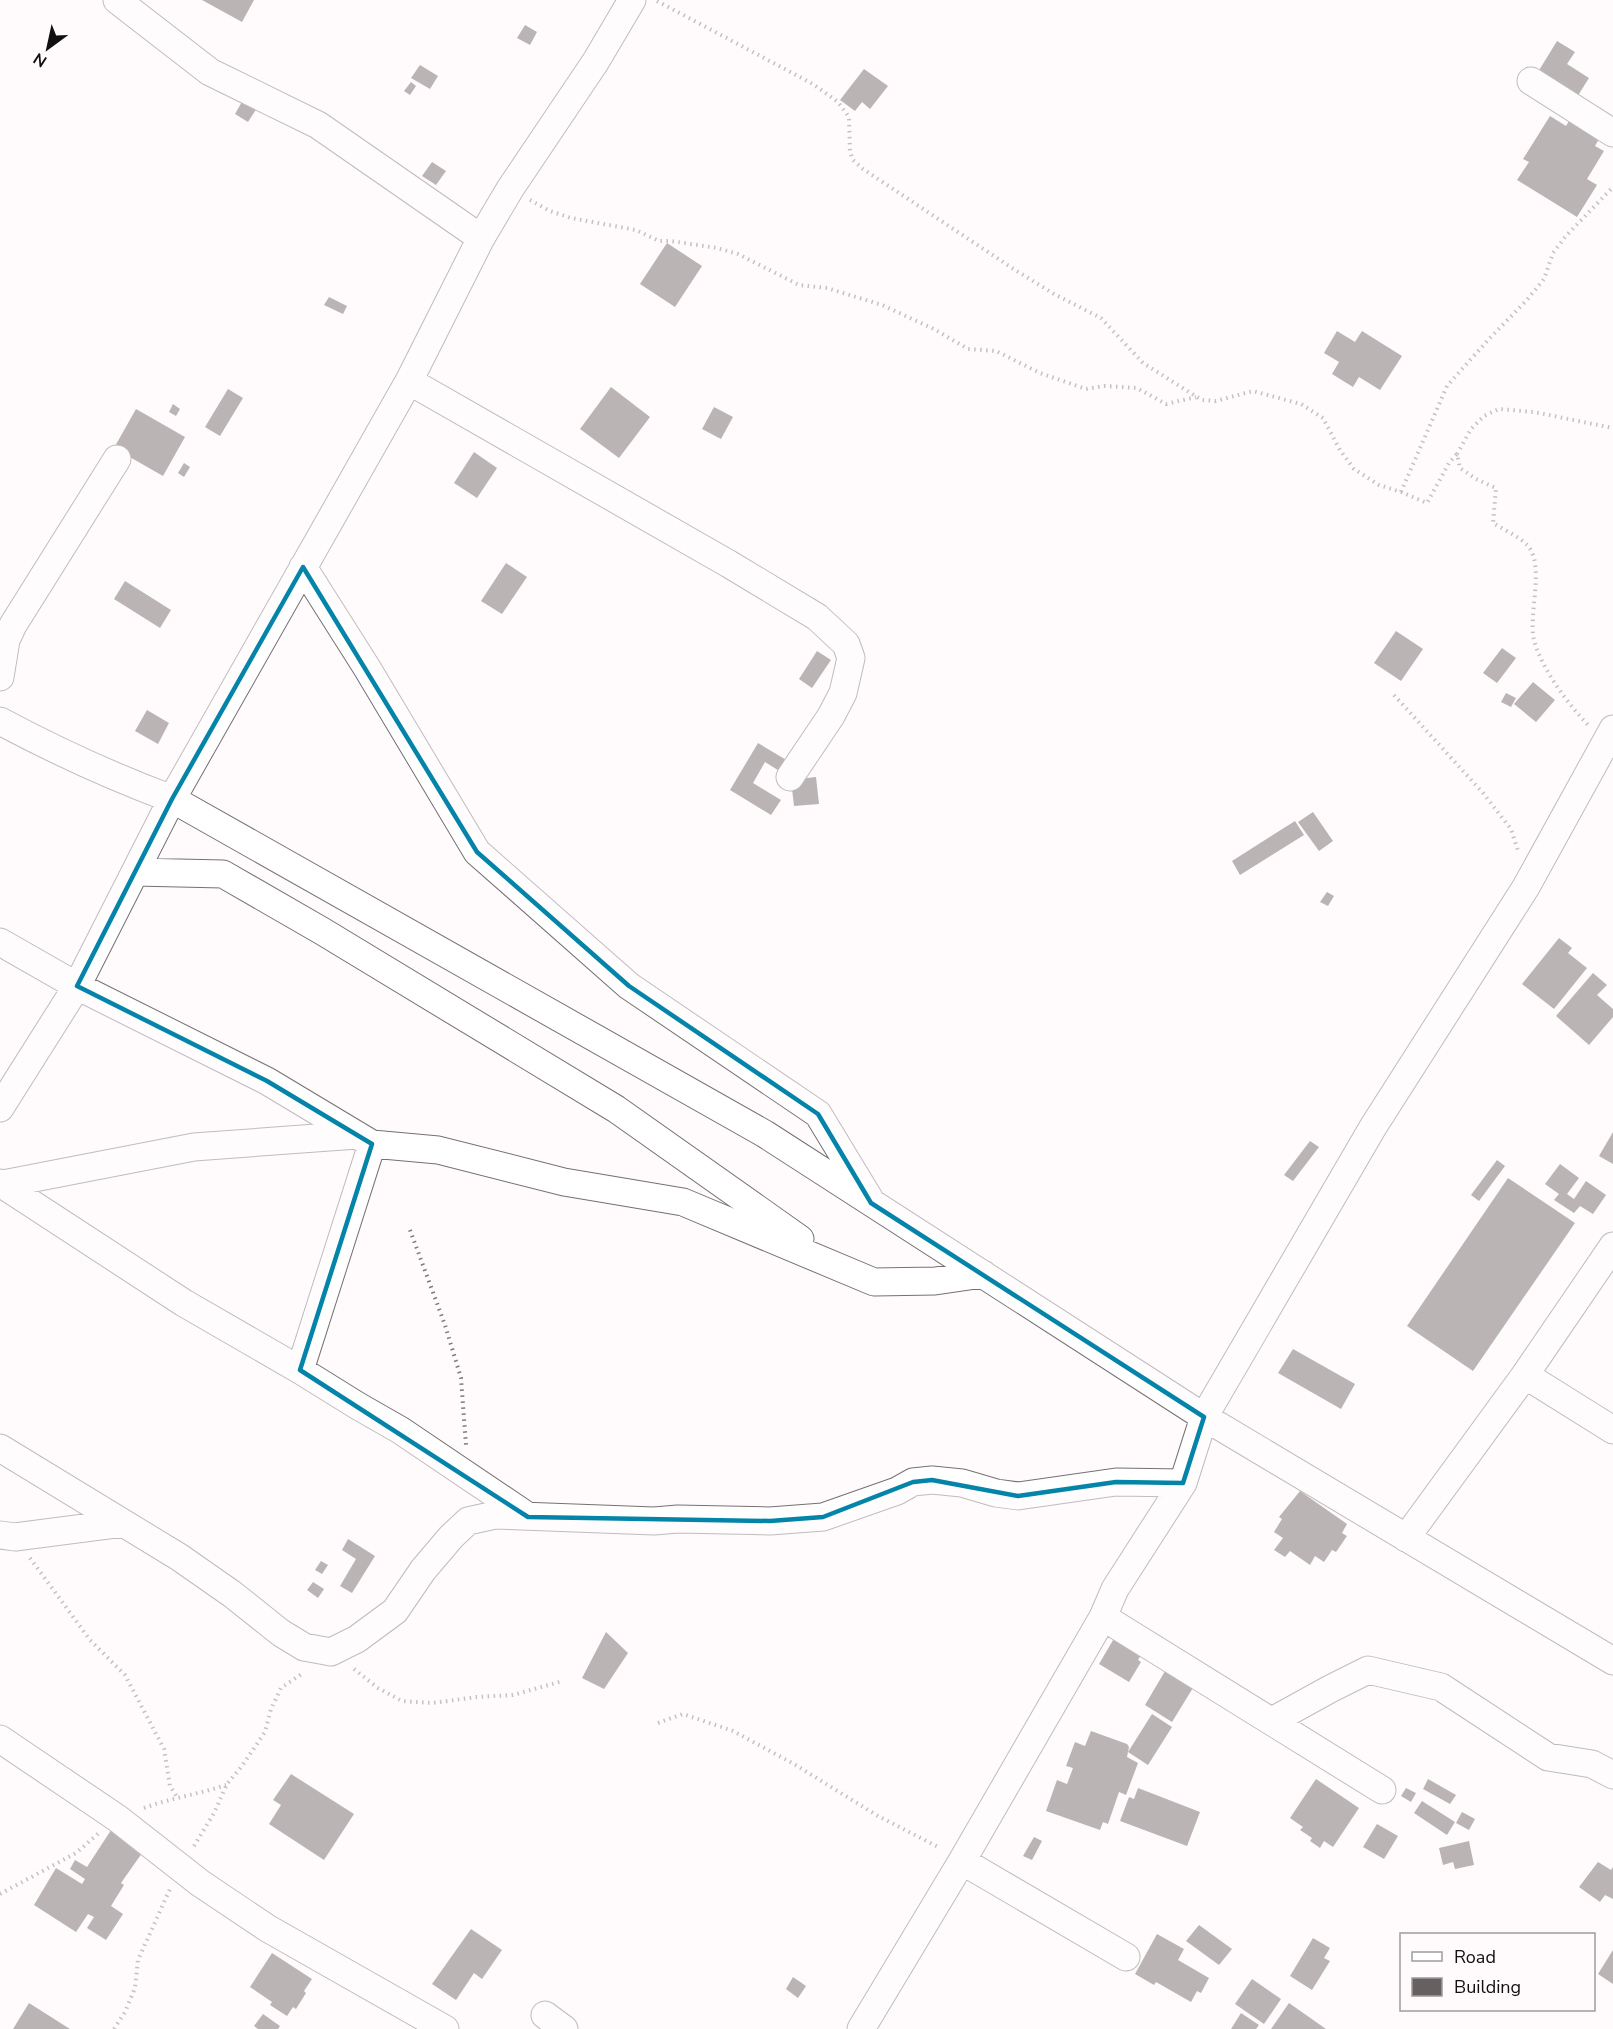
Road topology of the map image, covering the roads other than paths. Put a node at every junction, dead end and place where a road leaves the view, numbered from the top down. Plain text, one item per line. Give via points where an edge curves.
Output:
1 (117, 0) edge
2 (632, 0) edge
3 (1531, 81) dead end
4 (1613, 133) edge
5 (481, 238) junction
6 (409, 381) junction
7 (117, 459) dead end
8 (303, 567) junction
9 (6, 628) edge
10 (0, 677) edge
11 (0, 722) edge
12 (1609, 736) edge
13 (790, 777) dead end
14 (172, 799) junction
15 (135, 872) junction
16 (0, 942) edge
17 (77, 986) junction
18 (0, 1108) edge
19 (365, 1139) junction
20 (1, 1184) edge
21 (871, 1203) junction
22 (1613, 1246) edge
23 (843, 1269) junction
24 (983, 1274) junction
25 (300, 1370) junction
26 (1525, 1375) junction
27 (1204, 1417) junction
28 (1613, 1430) edge
29 (0, 1448) edge
30 (1183, 1483) junction
31 (528, 1517) junction
32 (123, 1523) junction
33 (8, 1536) edge
34 (1406, 1538) junction
35 (1103, 1617) junction
36 (1613, 1661) edge
37 (1272, 1721) junction
38 (0, 1739) edge
39 (1613, 1775) edge
40 (1382, 1790) dead end
41 (962, 1861) junction
42 (1126, 1957) dead end
43 (444, 2029) edge
44 (861, 2029) edge

1 - 5 street via 210,72 318,125
2 - 5 street
3 - 4 street
5 - 6 street
6 - 8 street
6 - 13 street via 817,617 846,644 851,658 843,693
7 - 9 street
8 - 14 street
8 - 21 street via 477,852 629,986 818,1114
9 - 10 street
11 - 14 street via 131,784
12 - 27 street via 1526,886 1373,1127
14 - 15 street
14 - 21 street via 765,1134
15 - 17 street
15 - 23 street via 223,874 616,1109
16 - 17 street
17 - 18 street
17 - 19 street via 267,1081
19 - 20 street via 194,1147
19 - 23 street via 438,1150 564,1182 683,1202
19 - 25 street
20 - 25 street via 184,1304
21 - 24 street
22 - 26 street
23 - 24 street via 874,1282 934,1281
24 - 27 street
25 - 31 street via 400,1430
26 - 28 street
26 - 34 street
27 - 30 street
27 - 34 street
29 - 32 street
30 - 31 street via 1116,1482 1018,1496 932,1480 913,1482 823,1517 771,1521
30 - 35 street via 1115,1589
31 - 32 street via 495,1515 468,1521 394,1611 332,1652 304,1647 281,1633 179,1557
32 - 33 street
34 - 36 street
35 - 37 street
35 - 41 street
37 - 39 street via 1368,1670 1442,1687 1548,1757 1592,1764
37 - 40 street
38 - 43 street via 117,1818 200,1883 267,1928
41 - 42 street
41 - 44 street

